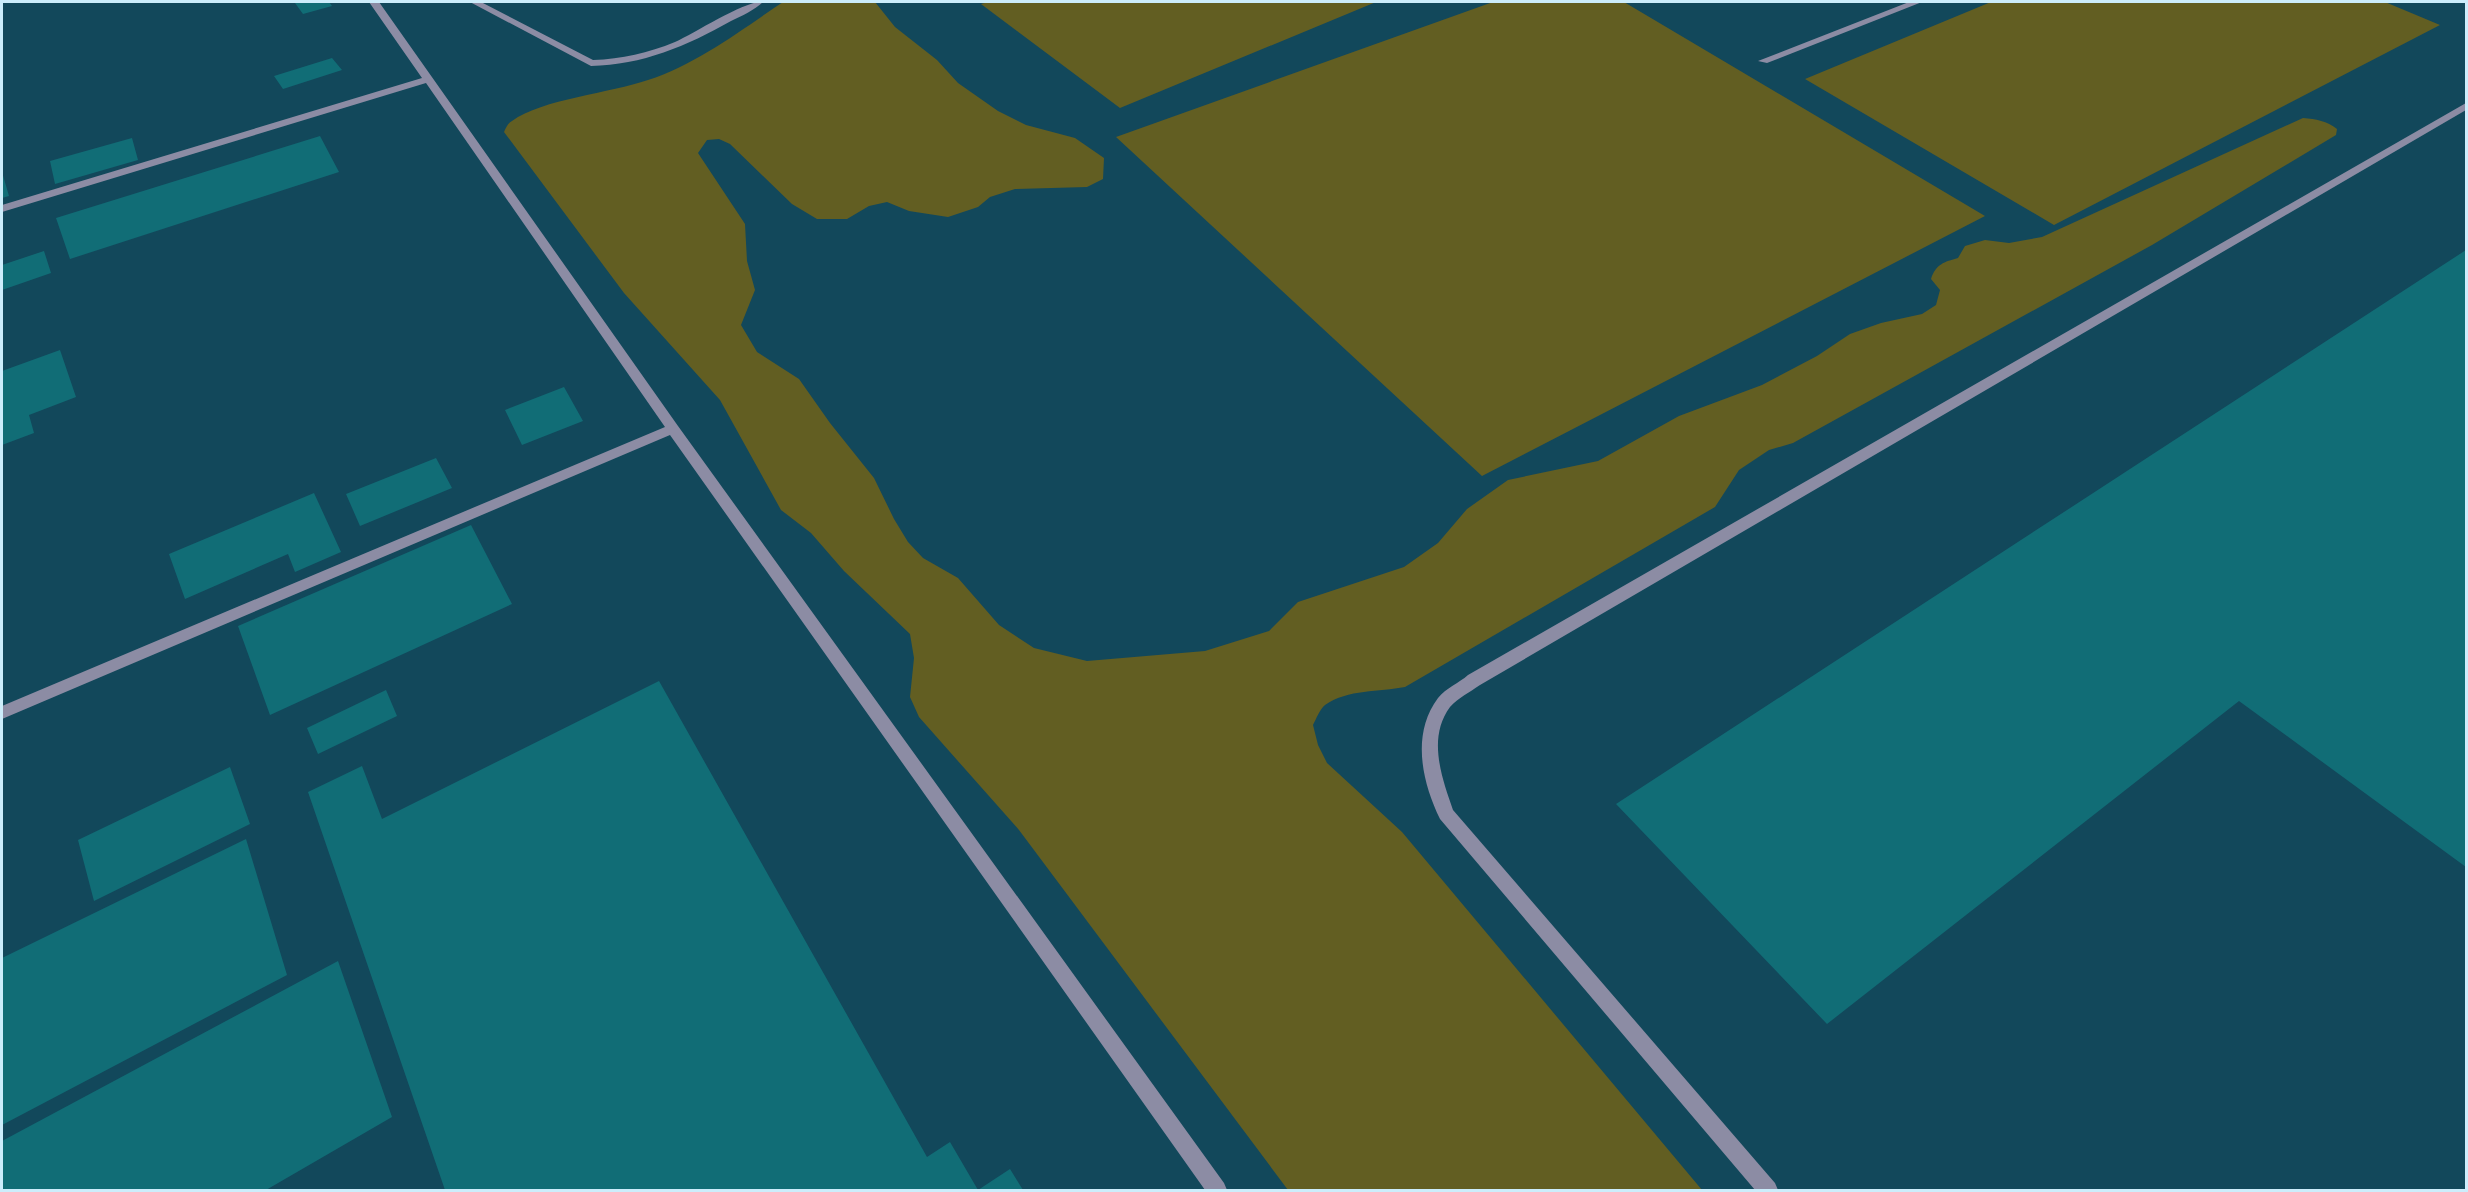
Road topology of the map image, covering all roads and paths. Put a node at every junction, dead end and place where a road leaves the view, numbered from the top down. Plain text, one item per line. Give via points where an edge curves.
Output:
1 (374, 2) edge
2 (475, 2) edge
3 (758, 2) edge
4 (1917, 2) edge
5 (1763, 60) dead end
6 (429, 79) junction
7 (2466, 106) edge
8 (2, 208) edge
9 (673, 429) junction
10 (2, 713) edge
11 (1216, 1191) edge
12 (1768, 1191) edge

1 - 6 street
2 - 3 street via 591,63 612,64 639,59 671,46
4 - 5 street
6 - 8 street
6 - 9 street
7 - 12 street via 1484,674 1444,702 1428,733 1431,772 1446,814
9 - 10 street
9 - 11 street

